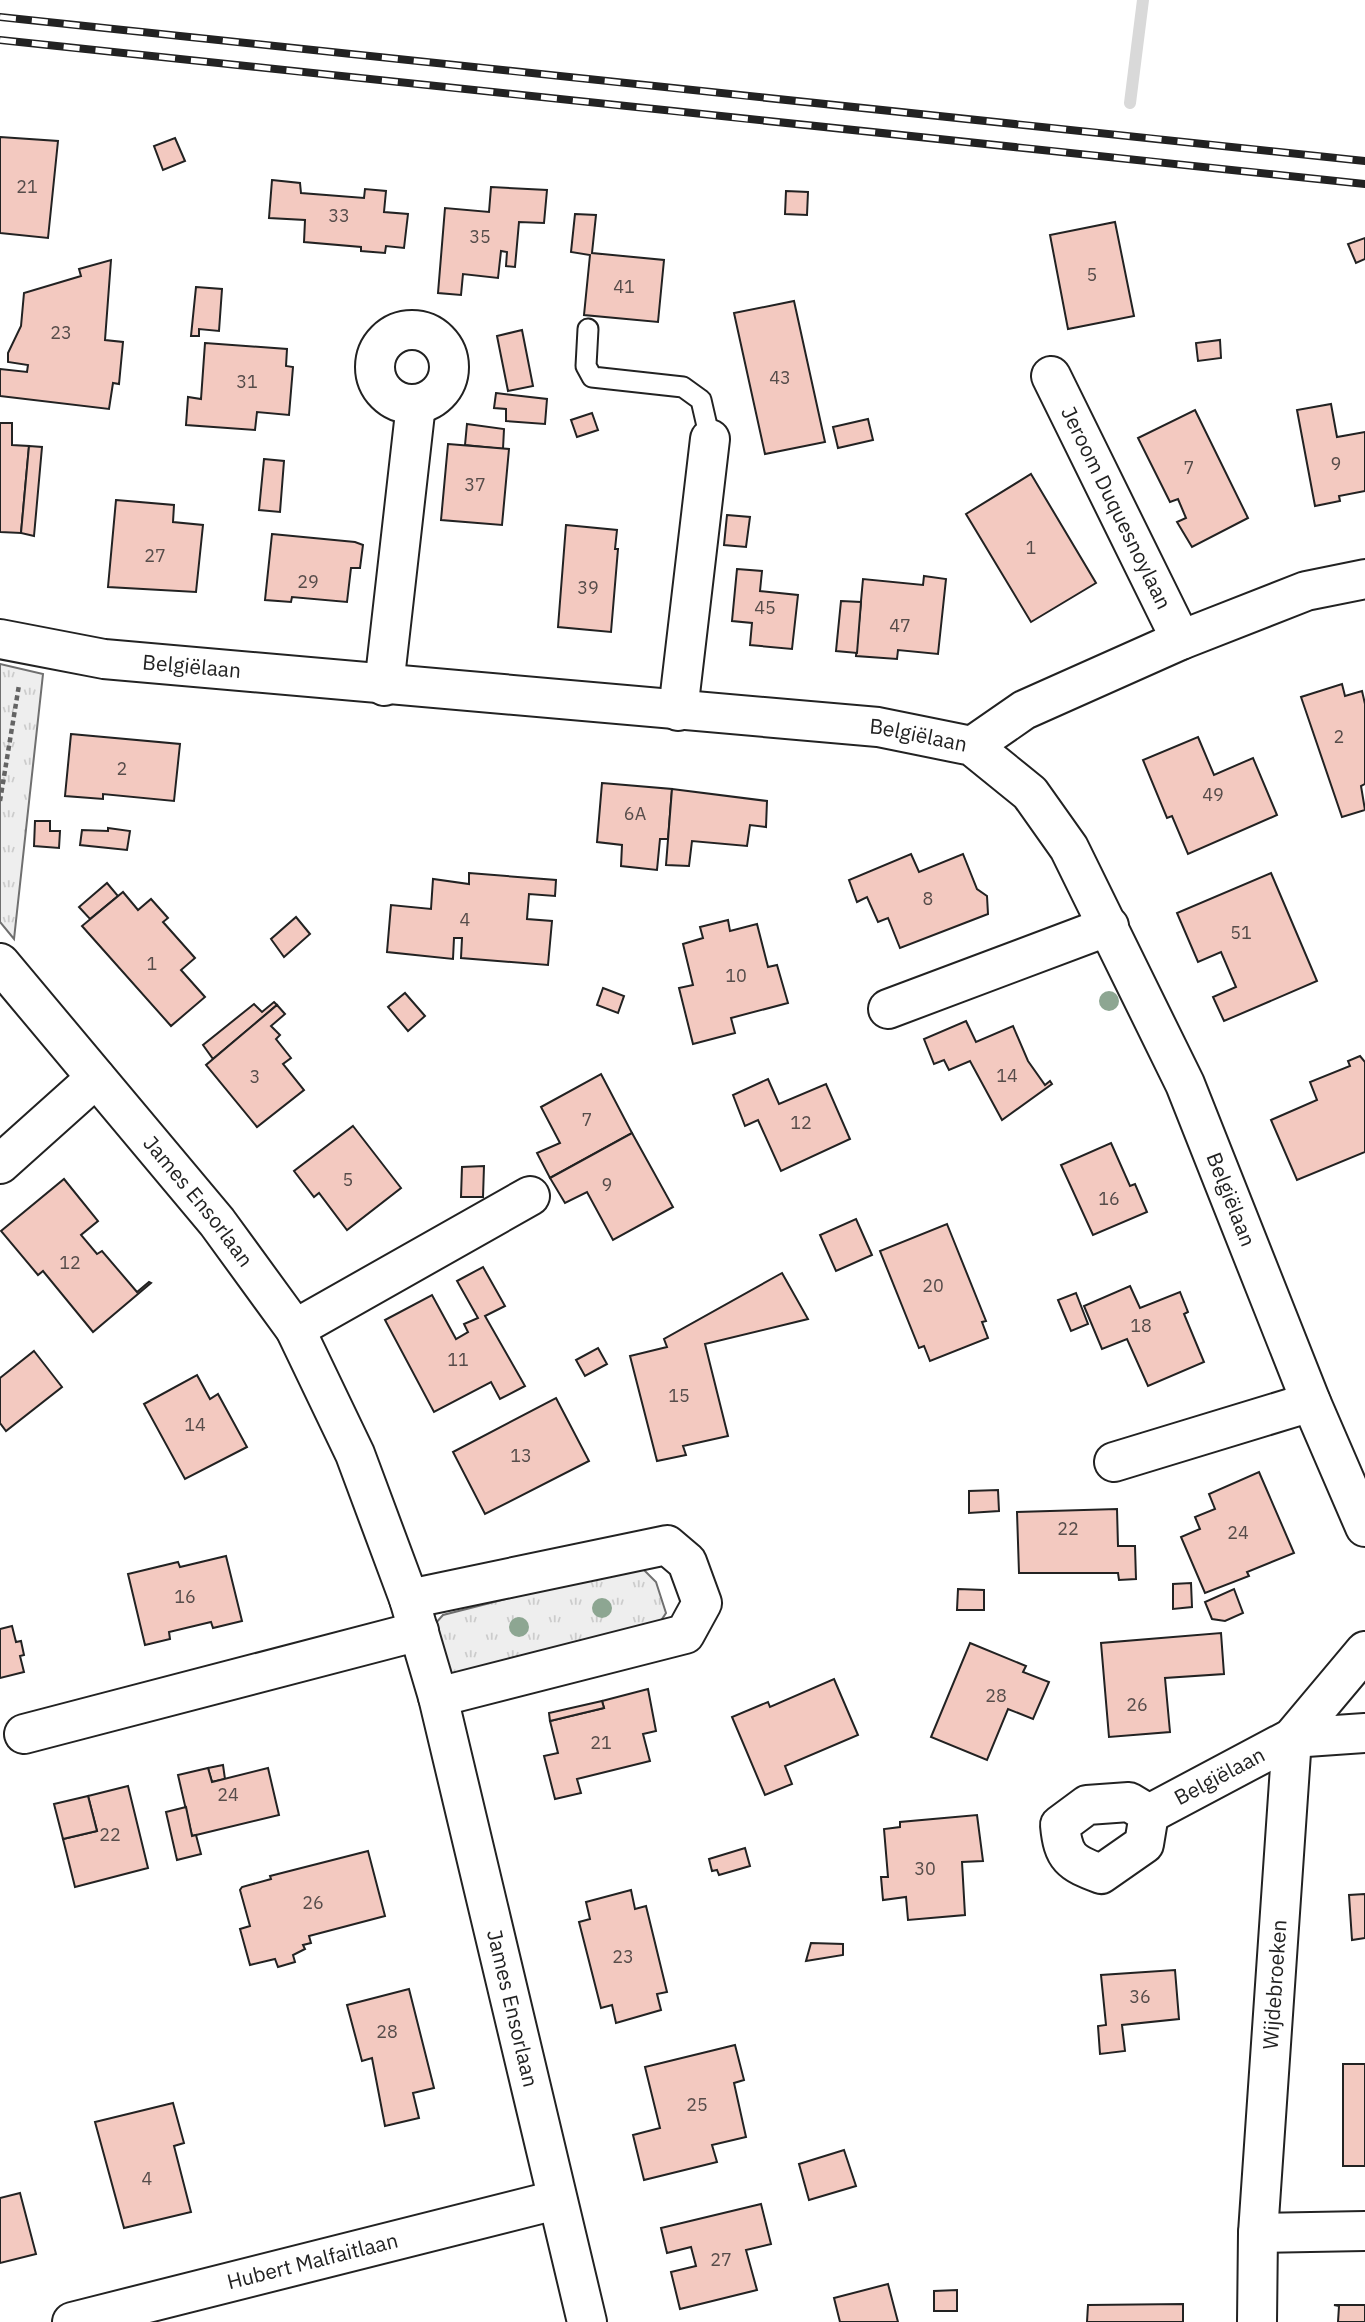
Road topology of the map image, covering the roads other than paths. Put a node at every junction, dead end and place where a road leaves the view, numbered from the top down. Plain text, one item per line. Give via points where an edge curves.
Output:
1 (588, 329) dead end
2 (1051, 376) dead end
3 (416, 404) dead end
4 (710, 439) joint
5 (1365, 579) edge
6 (1181, 640) junction
7 (12, 642) edge
8 (384, 686) junction
9 (678, 710) junction
10 (972, 746) junction
11 (1109, 926) junction
12 (0, 963) edge
13 (888, 1010) dead end
14 (96, 1078) junction
15 (0, 1164) edge
16 (530, 1196) dead end
17 (295, 1329) junction
18 (1311, 1402) junction
19 (1114, 1462) dead end
20 (1365, 1527) edge
21 (414, 1615) junction
22 (1365, 1651) edge
23 (438, 1697) junction
24 (1365, 1733) edge
25 (23, 1734) dead end
26 (1292, 1738) junction
27 (1149, 1814) dead end
28 (555, 2200) junction
29 (1365, 2231) edge
30 (1258, 2233) junction
31 (134, 2314) edge
32 (72, 2322) edge
33 (587, 2322) edge
34 (1257, 2322) edge

1 - 4 lane via 586,366 592,377 683,387 701,400
2 - 6 street, Jeroom Duquesnoylaan
3 - 8 street
4 - 9 street
5 - 6 street via 1306,591
6 - 10 street via 1024,710
7 - 8 street, Belgiëlaan via 104,659
8 - 9 street, Belgiëlaan
9 - 10 street, Belgiëlaan via 878,727
10 - 11 street, Belgiëlaan via 1030,793 1069,848
11 - 13 street
11 - 18 street, Belgiëlaan via 1185,1084
12 - 14 street, James Ensorlaan
14 - 15 street
14 - 17 street, James Ensorlaan via 217,1222
16 - 17 street
17 - 21 street, James Ensorlaan via 355,1454
18 - 19 street
18 - 20 street, Belgiëlaan
21 - 23 street, James Ensorlaan
21 - 23 street via 667,1545 687,1562 702,1603 685,1634
21 - 25 street
22 - 26 street, Belgiëlaan
23 - 28 street, James Ensorlaan
24 - 26 street, Belgiëlaan
26 - 27 street, Belgiëlaan
26 - 30 street, Wijdebroeken
28 - 31 street, Hubert Malfaitlaan
28 - 33 street, James Ensorlaan
29 - 30 street
30 - 34 street, Wijdebroeken
31 - 32 street, Hubert Malfaitlaan

